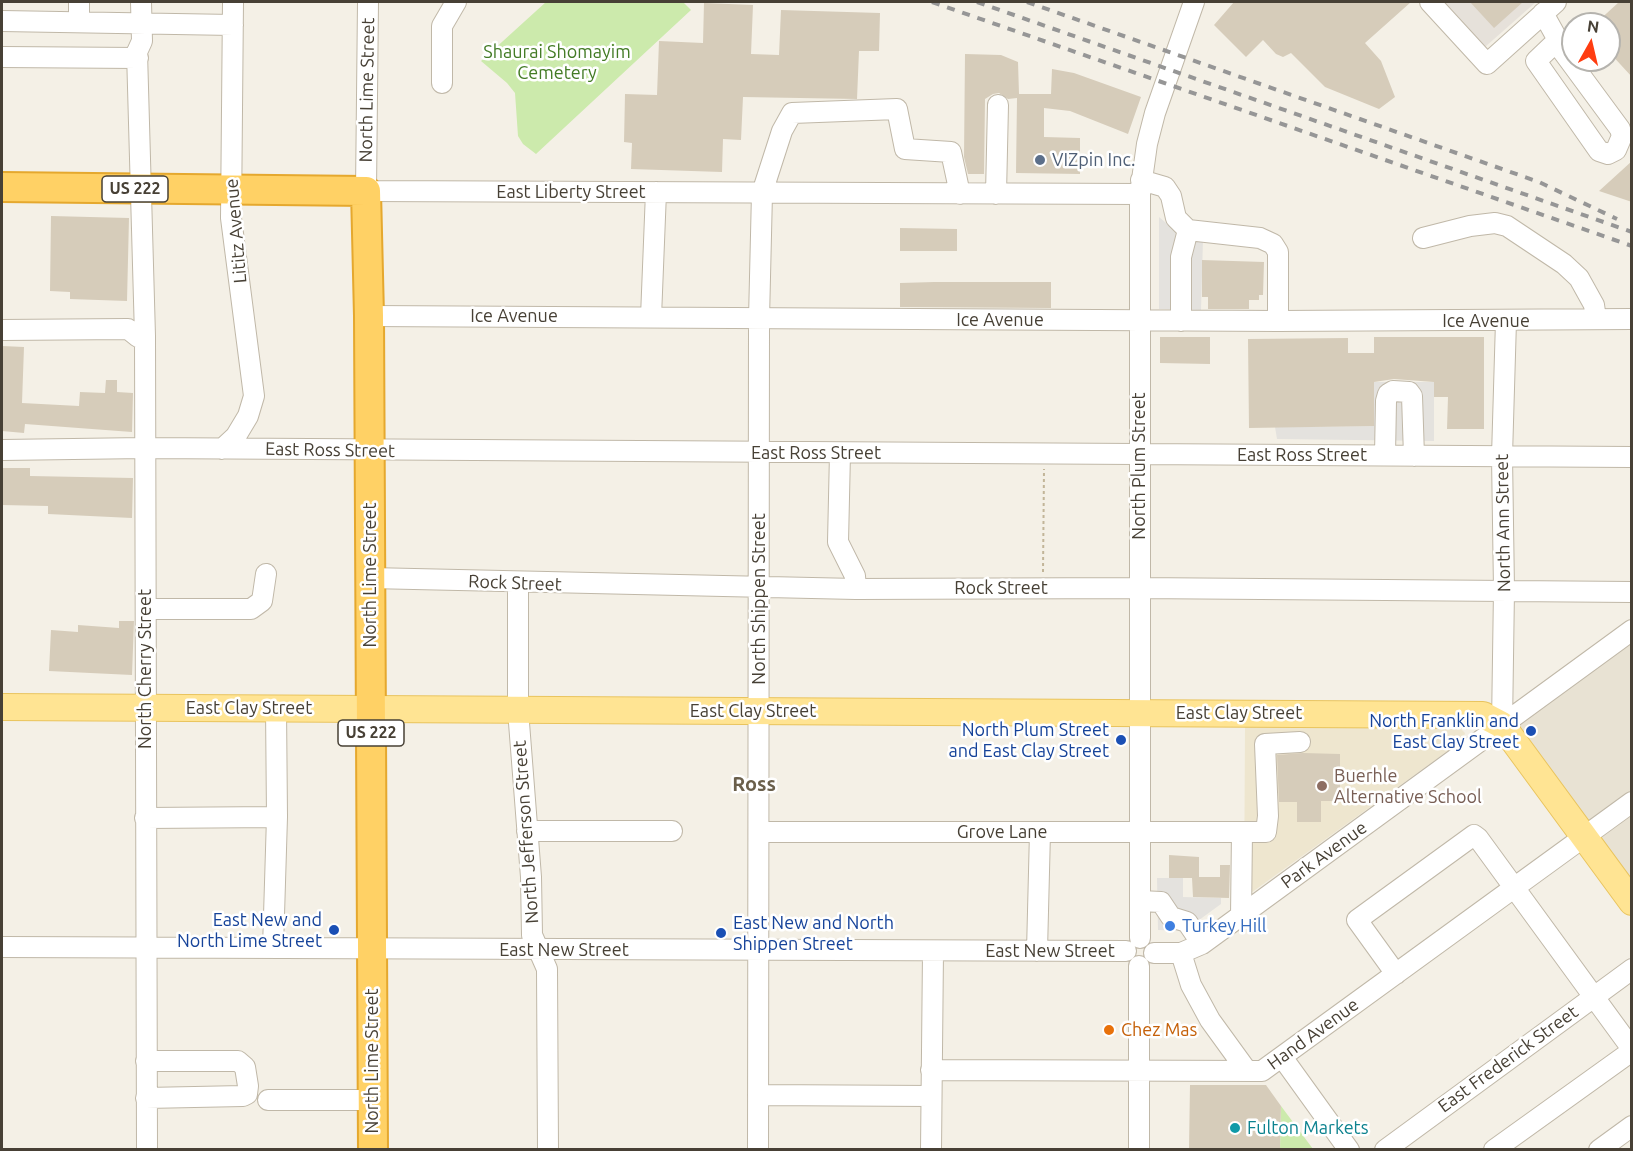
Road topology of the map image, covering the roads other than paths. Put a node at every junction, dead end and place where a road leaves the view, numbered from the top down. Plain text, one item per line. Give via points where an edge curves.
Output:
1 (79, 2) edge
2 (141, 2) edge
3 (233, 2) edge
4 (368, 2) edge
5 (456, 2) edge
6 (1194, 2) edge
7 (1430, 2) edge
8 (1549, 7) edge
9 (2, 21) edge
10 (79, 22) junction
11 (142, 24) junction
12 (233, 25) junction
13 (1557, 40) junction
14 (2, 57) edge
15 (138, 58) junction
16 (442, 83) dead end
17 (998, 105) dead end
18 (2, 187) edge
19 (142, 189) junction
20 (230, 190) junction
21 (366, 191) junction
22 (656, 192) junction
23 (762, 193) junction
24 (960, 194) junction
25 (996, 194) junction
26 (1140, 194) junction
27 (1173, 208) junction
28 (1188, 230) junction
29 (1423, 238) dead end
30 (369, 316) junction
31 (651, 317) junction
32 (759, 319) junction
33 (1596, 319) junction
34 (1632, 319) edge
35 (1140, 321) junction
36 (1181, 321) junction
37 (1278, 321) junction
38 (1506, 321) junction
39 (139, 328) junction
40 (2, 330) edge
41 (144, 448) junction
42 (222, 449) junction
43 (2, 450) edge
44 (369, 450) junction
45 (759, 453) junction
46 (840, 453) junction
47 (1139, 455) junction
48 (1386, 455) junction
49 (1414, 456) junction
50 (1502, 456) junction
51 (1632, 457) edge
52 (266, 574) dead end
53 (370, 578) junction
54 (518, 584) junction
55 (758, 588) junction
56 (1138, 588) junction
57 (856, 589) junction
58 (1504, 590) junction
59 (1632, 592) edge
60 (146, 609) junction
61 (1632, 630) edge
62 (2, 707) edge
63 (146, 708) junction
64 (276, 708) junction
65 (370, 709) junction
66 (518, 710) junction
67 (760, 711) junction
68 (1138, 713) junction
69 (1502, 725) junction
70 (1300, 742) dead end
71 (1632, 802) edge
72 (277, 817) junction
73 (145, 818) junction
74 (527, 831) junction
75 (672, 831) dead end
76 (759, 832) junction
77 (1040, 832) junction
78 (1140, 832) junction
79 (1243, 832) junction
80 (1584, 836) junction
81 (1514, 887) junction
82 (1140, 901) junction
83 (1632, 902) edge
84 (1241, 916) junction
85 (1202, 944) junction
86 (2, 947) edge
87 (145, 947) junction
88 (273, 948) junction
89 (372, 949) junction
90 (539, 950) junction
91 (759, 951) junction
92 (1037, 951) junction
93 (933, 952) junction
94 (1135, 952) junction
95 (1181, 953) junction
96 (1632, 969) edge
97 (1396, 974) junction
98 (1594, 997) junction
99 (1632, 1050) edge
100 (1282, 1057) junction
101 (146, 1061) junction
102 (931, 1070) junction
103 (1247, 1071) junction
104 (1139, 1072) junction
105 (758, 1095) junction
106 (931, 1096) junction
107 (146, 1098) junction
108 (268, 1100) dead end
109 (372, 1100) junction
110 (1632, 1126) edge
111 (1398, 1146) edge
112 (147, 1149) edge
113 (373, 1149) edge
114 (548, 1149) edge
115 (758, 1149) edge
116 (931, 1149) edge
117 (1139, 1149) edge
118 (1349, 1149) edge
119 (1494, 1149) edge
120 (1599, 1149) edge

1 - 10 street
2 - 11 street, North Cherry Street
3 - 12 street, Lititz Avenue
4 - 21 street, North Lime Street
5 - 16 street via 442,26
6 - 26 street, North Plum Street via 1155,112
7 - 8 street via 1487,64
8 - 13 street
9 - 10 street
10 - 11 street
11 - 12 street
11 - 15 street, North Cherry Street
12 - 20 street, Lititz Avenue
13 - 13 street via 1620,129 1622,136 1616,150 1608,154 1599,151 1536,61
14 - 15 street
15 - 19 street, North Cherry Street
17 - 25 street
18 - 19 highway, East Liberty Street / US 222
19 - 20 highway, East Liberty Street / US 222
19 - 39 street, North Cherry Street
20 - 21 highway, East Liberty Street / US 222
20 - 42 street, Lititz Avenue via 254,396 236,436
21 - 22 street, East Liberty Street
21 - 30 highway, North Lime Street / US 222
22 - 23 street, East Liberty Street
22 - 31 street
23 - 24 street, East Liberty Street
23 - 24 street, North Shippen Street via 782,131 792,113 897,109 905,149 951,152
23 - 32 street, North Shippen Street
24 - 25 street, East Liberty Street
25 - 26 street, East Liberty Street
26 - 27 street, East Liberty Street
26 - 27 street via 1165,187
26 - 35 street, North Plum Street
27 - 28 street via 1179,223
28 - 36 street via 1181,257
28 - 37 street via 1260,238 1273,244 1278,252
29 - 33 street via 1470,226 1507,226 1579,278 1594,305
30 - 31 street, Ice Avenue
30 - 44 highway, North Lime Street / US 222
31 - 32 street, Ice Avenue
32 - 35 street, Ice Avenue
32 - 45 street, North Shippen Street
33 - 34 street, Ice Avenue
33 - 38 street, Ice Avenue
35 - 36 street, Ice Avenue
35 - 47 street, North Plum Street
36 - 37 street, Ice Avenue
37 - 38 street, Ice Avenue
38 - 50 street, North Ann Street
39 - 40 street
39 - 41 street, North Cherry Street
41 - 42 street, East Ross Street
41 - 43 street, East Ross Street
41 - 60 street, North Cherry Street
42 - 44 street, East Ross Street
44 - 45 street, East Ross Street
44 - 53 highway, North Lime Street / US 222
45 - 46 street, East Ross Street
45 - 55 street, North Shippen Street
46 - 47 street, East Ross Street
46 - 57 street via 838,542 855,576
47 - 48 street, East Ross Street
47 - 56 street, North Plum Street
48 - 49 street, East Ross Street
48 - 49 street via 1388,394 1393,391 1412,396
49 - 50 street, East Ross Street
50 - 51 street, East Ross Street
50 - 58 street, North Ann Street
52 - 60 street via 262,601 251,609
53 - 54 street, Rock Street
53 - 65 highway, North Lime Street / US 222
54 - 55 street, Rock Street
54 - 66 street, North Jefferson Street
55 - 57 street, Rock Street
55 - 67 street, North Shippen Street
56 - 57 street, Rock Street
56 - 58 street, Rock Street
56 - 68 street, North Plum Street
58 - 59 street, Rock Street
58 - 69 street, North Ann Street
60 - 63 street, North Cherry Street
61 - 69 street, Park Avenue
62 - 63 main road, East Clay Street
63 - 64 main road, East Clay Street
63 - 73 street, North Cherry Street
64 - 65 main road, East Clay Street
64 - 72 street
65 - 66 main road, East Clay Street
65 - 89 highway, North Lime Street / US 222
66 - 67 main road, East Clay Street
66 - 74 street, North Jefferson Street
67 - 68 main road, East Clay Street
67 - 76 street, North Shippen Street
68 - 69 main road, East Clay Street via 1476,715
68 - 78 street, North Plum Street
69 - 80 main road
69 - 84 street, Park Avenue
70 - 79 street via 1265,744 1266,831
71 - 80 street, Hand Avenue
72 - 73 street
72 - 88 street
73 - 87 street, North Cherry Street
74 - 75 street
74 - 90 street, North Jefferson Street via 532,935
76 - 77 street, Grove Lane
76 - 91 street, North Shippen Street
77 - 78 street, Grove Lane
77 - 92 street
78 - 79 street, Grove Lane
78 - 82 street, North Plum Street
79 - 84 street
80 - 81 street, Hand Avenue
80 - 83 main road
81 - 97 street, Hand Avenue
81 - 97 street via 1478,838 1468,836 1357,920
81 - 98 street
82 - 85 street via 1161,902 1171,917 1187,922
82 - 94 street, North Plum Street
84 - 85 street, Park Avenue
85 - 95 street, Park Avenue
86 - 87 street, East New Street
87 - 88 street, East New Street
87 - 101 street, North Cherry Street
88 - 89 street, East New Street
89 - 90 street, East New Street
89 - 109 highway, North Lime Street / US 222
90 - 91 street, East New Street
90 - 114 street, North Jefferson Street via 548,969
91 - 93 street, East New Street
91 - 105 street, North Shippen Street
92 - 93 street, East New Street
92 - 94 street, East New Street
93 - 102 street
94 - 95 street, Park Avenue via 1147,964 1154,953
94 - 104 street, North Plum Street
95 - 103 street via 1191,985 1210,1020
96 - 98 street, East Frederick Street
97 - 100 street, Hand Avenue
98 - 99 street
98 - 111 street, East Frederick Street
99 - 119 street
100 - 103 street, Hand Avenue via 1262,1071
100 - 118 street
101 - 107 street, North Cherry Street
101 - 107 street via 238,1061 245,1067 248,1086 243,1096
102 - 104 street, Hand Avenue
102 - 106 street
103 - 104 street, Hand Avenue
104 - 117 street, North Plum Street
105 - 106 street
105 - 115 street, North Shippen Street
106 - 116 street
107 - 112 street, North Cherry Street
108 - 109 street
109 - 113 highway, North Lime Street / US 222
110 - 120 street

